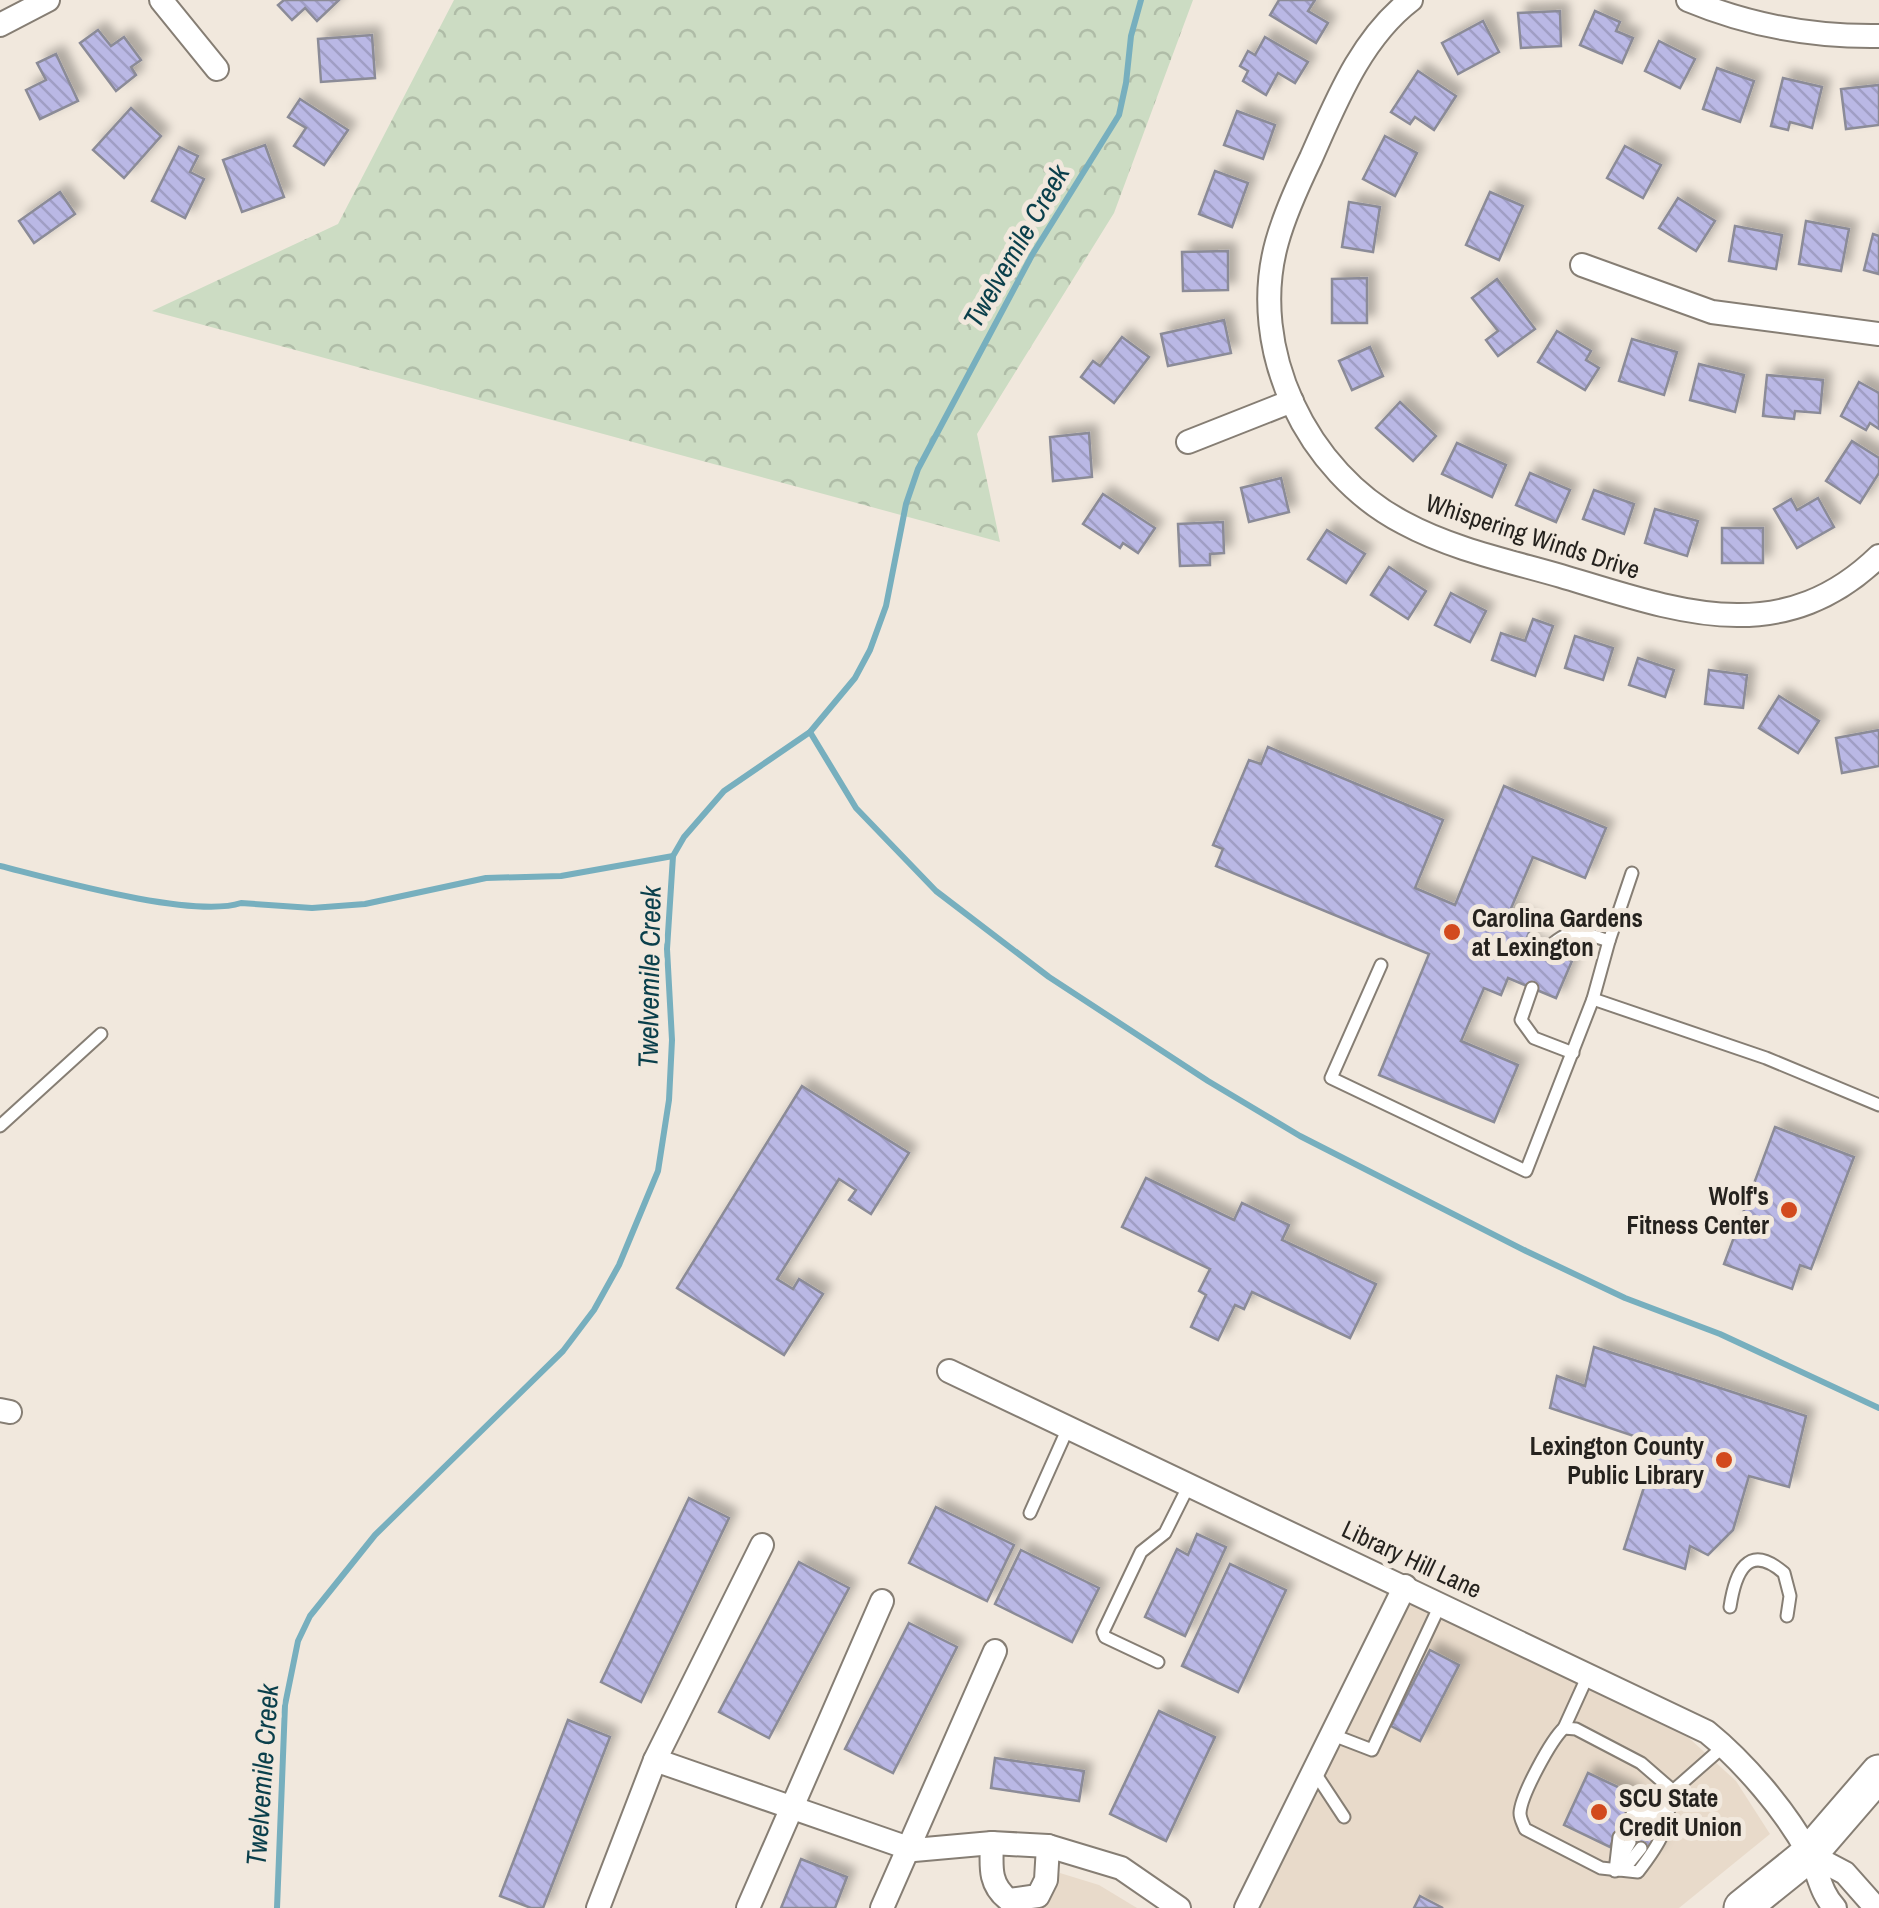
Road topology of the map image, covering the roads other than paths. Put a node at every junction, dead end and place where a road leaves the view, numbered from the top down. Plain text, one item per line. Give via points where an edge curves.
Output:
1 (48, 0) edge
2 (161, 0) edge
3 (1410, 0) edge
4 (1688, 0) edge
5 (0, 25) edge
6 (1879, 36) edge
7 (218, 69) dead end
8 (1582, 265) dead end
9 (1879, 334) edge
10 (1292, 401) junction
11 (1188, 442) dead end
12 (1879, 556) edge
13 (1632, 873) dead end
14 (1609, 940) junction
15 (1546, 950) dead end
16 (1382, 965) dead end
17 (1532, 988) dead end
18 (1593, 999) junction
19 (102, 1034) dead end
20 (1573, 1053) junction
21 (1879, 1105) edge
22 (0, 1126) edge
23 (949, 1371) dead end
24 (1068, 1428) junction
25 (1189, 1485) junction
26 (1030, 1513) dead end
27 (762, 1546) dead end
28 (1404, 1586) junction
29 (882, 1601) dead end
30 (1441, 1603) junction
31 (1730, 1608) dead end
32 (1787, 1616) dead end
33 (995, 1651) dead end
34 (1158, 1662) dead end
35 (1589, 1673) junction
36 (1564, 1728) junction
37 (1333, 1735) junction
38 (1724, 1746) junction
39 (655, 1760) junction
40 (1879, 1772) edge
41 (1314, 1773) junction
42 (1671, 1790) junction
43 (790, 1808) junction
44 (1879, 1809) edge
45 (1344, 1817) dead end
46 (1630, 1842) dead end
47 (992, 1843) junction
48 (1048, 1846) junction
49 (906, 1848) junction
50 (1808, 1854) junction
51 (1614, 1871) junction
52 (598, 1908) edge
53 (748, 1908) edge
54 (882, 1908) edge
55 (1179, 1908) edge
56 (1246, 1908) edge
57 (1742, 1908) edge
58 (1835, 1908) edge
59 (1876, 1908) edge

1 - 5 street
2 - 7 street
3 - 10 street, Whispering Winds Drive via 1370,42 1346,85 1277,243 1270,317
4 - 6 street via 1796,30
8 - 9 street via 1712,312
10 - 11 street
10 - 12 street, Whispering Winds Drive via 1340,475 1400,522 1663,606 1736,618 1783,612 1850,582
13 - 14 lane
14 - 15 lane via 1579,931 1562,934
14 - 18 lane
16 - 20 lane via 1331,1078 1526,1171
17 - 20 lane via 1521,1020 1534,1038
18 - 20 lane
18 - 21 lane
19 - 22 lane
23 - 24 street, Library Hill Lane
24 - 25 street, Library Hill Lane
24 - 26 lane
25 - 28 street, Library Hill Lane
25 - 34 lane via 1165,1533 1140,1552 1104,1632
27 - 39 street
28 - 30 street, Library Hill Lane
28 - 37 street
29 - 43 street
30 - 35 street, Library Hill Lane
30 - 37 lane via 1372,1750
31 - 32 lane via 1740,1571 1765,1560 1784,1573
33 - 49 street
35 - 36 lane
35 - 38 street, Library Hill Lane
36 - 42 lane via 1641,1763
36 - 51 lane via 1525,1798 1521,1820 1532,1834
37 - 41 street
38 - 42 lane
38 - 50 street, Library Hill Lane
39 - 43 street
39 - 52 street
40 - 50 main road
41 - 45 lane
41 - 56 street
42 - 42 lane via 1642,1818
42 - 51 lane via 1662,1841 1638,1872
43 - 49 street
43 - 53 street
44 - 50 main road via 1852,1834
46 - 51 lane
47 - 48 street
47 - 48 street via 996,1890 1009,1900 1038,1896
47 - 49 street
48 - 55 street via 1122,1868
49 - 54 street
50 - 57 main road
50 - 58 street via 1822,1895
50 - 59 street via 1845,1873

